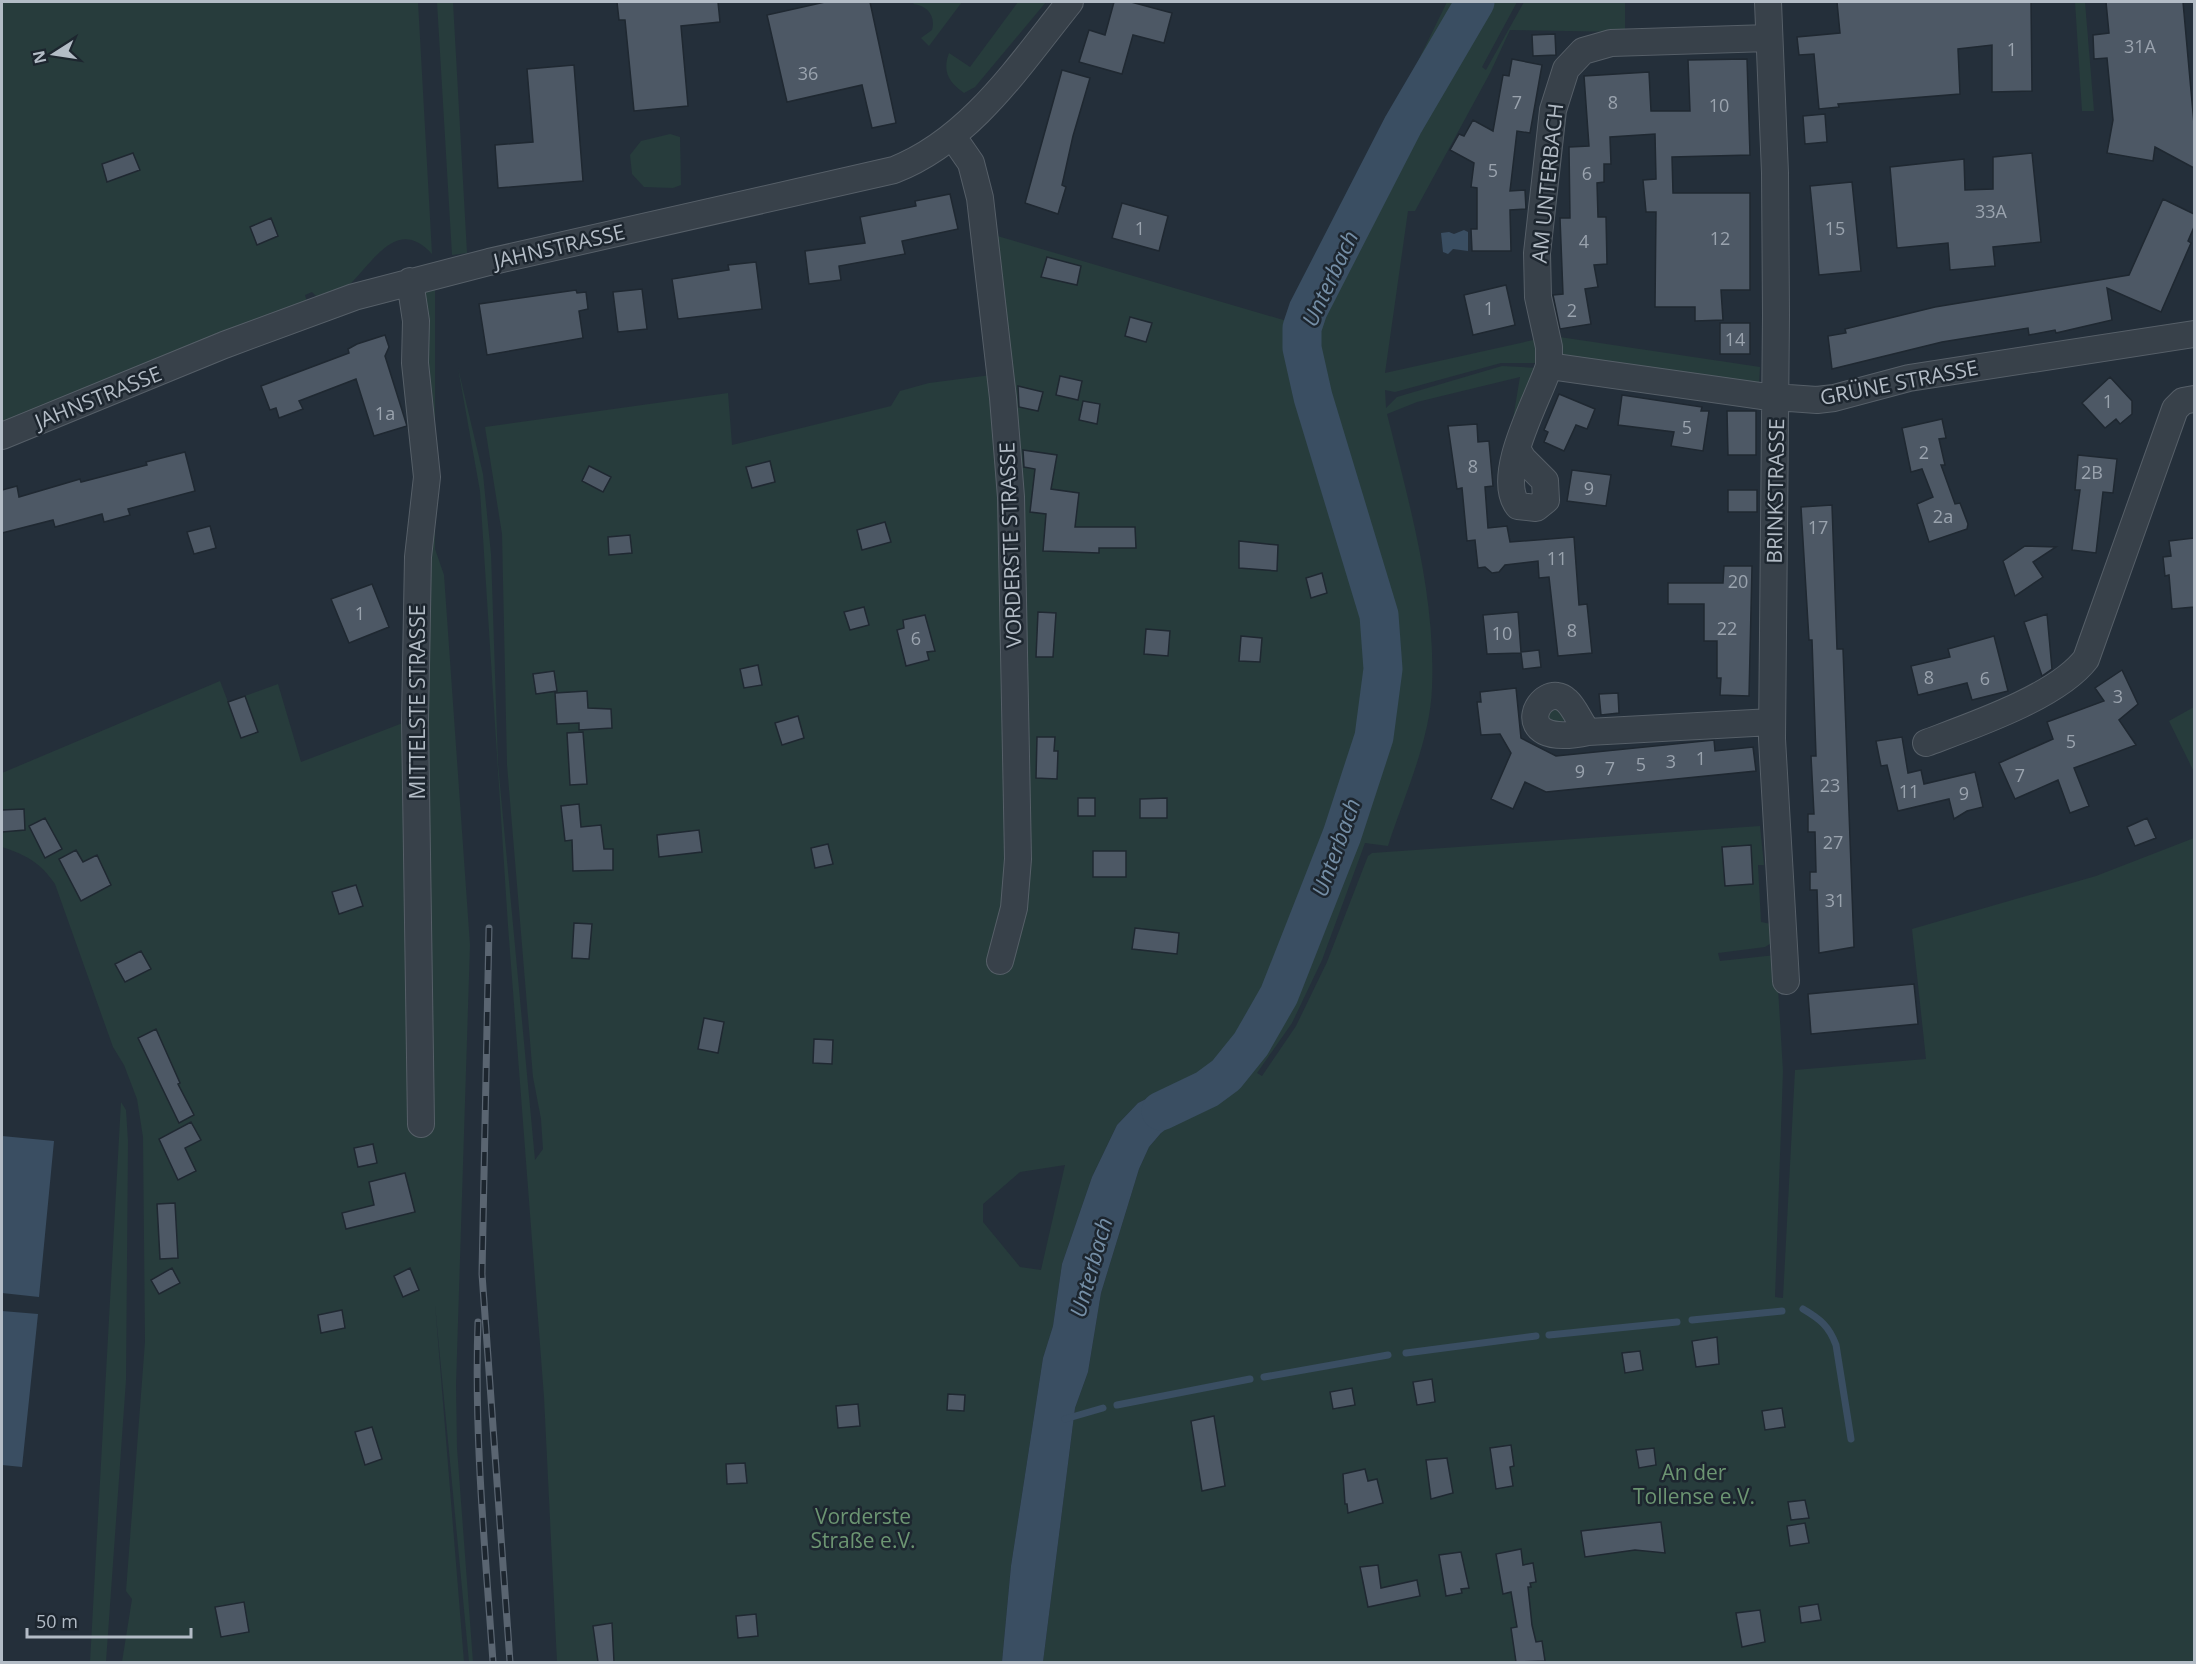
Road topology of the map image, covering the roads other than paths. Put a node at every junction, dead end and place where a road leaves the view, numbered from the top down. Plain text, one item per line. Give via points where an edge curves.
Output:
1 (1070, 2) edge
2 (1768, 2) edge
3 (1769, 38) junction
4 (953, 137) junction
5 (411, 281) junction
6 (2194, 334) edge
7 (1549, 366) junction
8 (1776, 397) junction
9 (2194, 399) edge
10 (2, 436) edge
11 (1517, 449) dead end
12 (1773, 722) junction
13 (1588, 732) dead end
14 (1926, 743) dead end
15 (1000, 960) dead end
16 (1786, 981) dead end
17 (421, 1124) dead end

1 - 4 street, JAHNSTRASSE via 992,98
2 - 3 street, BRINKSTRASSE
3 - 7 street, AM UNTERBACH via 1611,44 1583,51 1566,69 1553,110 1537,253 1538,297
3 - 8 street, BRINKSTRASSE via 1775,173
4 - 5 street, JAHNSTRASSE via 918,161 894,170
4 - 15 street, VORDERSTE STRASSE via 971,163 980,198 1011,497 1018,860 1014,908
5 - 10 street, JAHNSTRASSE via 354,297 224,345
5 - 17 street, MITTELSTE STRASSE via 427,477 418,556 415,720
6 - 8 street, GRÜNE STRASSE via 1909,378 1834,398
7 - 8 street, GRÜNE STRASSE
7 - 11 street via 1521,429
8 - 12 street, BRINKSTRASSE
9 - 14 street via 2183,401 2175,410 2086,660 2052,688
12 - 13 street
12 - 16 street, BRINKSTRASSE

